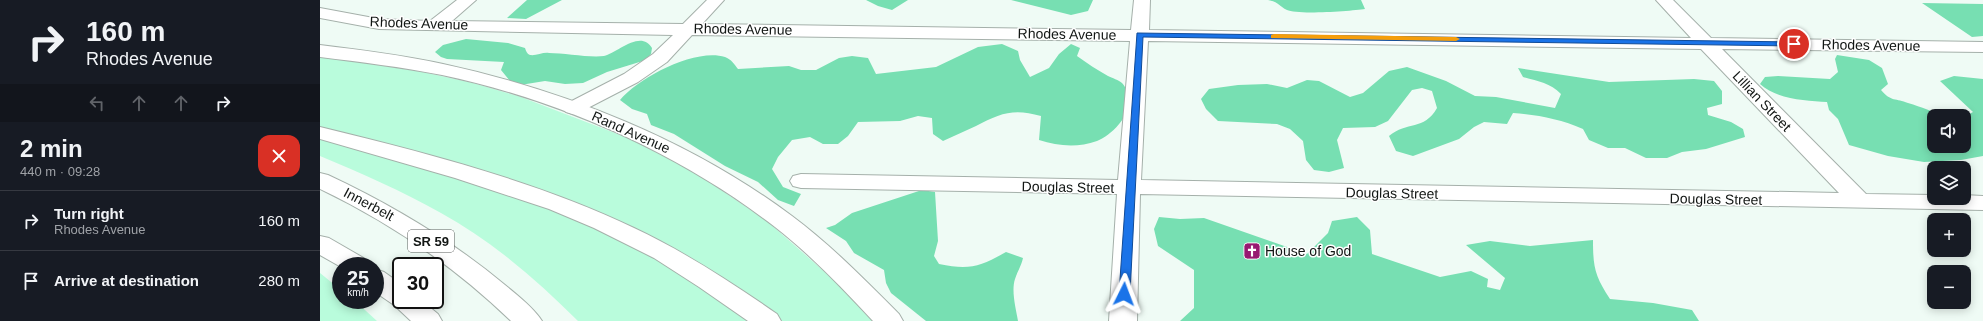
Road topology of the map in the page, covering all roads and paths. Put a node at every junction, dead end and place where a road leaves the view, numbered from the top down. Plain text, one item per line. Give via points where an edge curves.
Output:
1 (468, 0) edge
2 (716, 0) edge
3 (1142, 0) edge
4 (1664, 0) edge
5 (320, 13) edge
6 (434, 26) junction
7 (690, 28) junction
8 (1140, 34) junction
9 (1706, 43) junction
10 (1983, 47) edge
11 (320, 51) edge
12 (574, 108) junction
13 (320, 133) edge
14 (320, 180) edge
15 (801, 181) dead end
16 (1129, 188) junction
17 (1860, 201) junction
18 (1983, 203) edge
19 (320, 244) edge
20 (342, 257) edge
21 (384, 285) edge
22 (392, 291) edge
23 (414, 309) edge
24 (428, 321) edge
25 (528, 321) edge
26 (767, 321) edge
27 (889, 321) edge
28 (1123, 321) edge

1 - 6 main road
2 - 7 main road
3 - 8 main road
4 - 9 main road, Lillian Street
5 - 6 main road, Rhodes Avenue via 379,24
6 - 7 main road, Rhodes Avenue
7 - 8 main road, Rhodes Avenue
7 - 12 main road via 651,65
8 - 9 main road, Rhodes Avenue
8 - 16 main road
9 - 10 main road, Rhodes Avenue
9 - 17 main road, Lillian Street
11 - 12 main road, Rand Avenue via 458,73
12 - 27 main road, Rand Avenue via 657,143 730,184 819,251
13 - 26 main road via 524,191 598,221 673,258
14 - 25 main road, Innerbelt / SR 59 via 352,194 408,225 495,289
15 - 16 main road, Douglas Street
16 - 17 main road, Douglas Street
16 - 28 main road
17 - 18 main road, Douglas Street
19 - 20 main road
21 - 22 main road
23 - 24 main road

